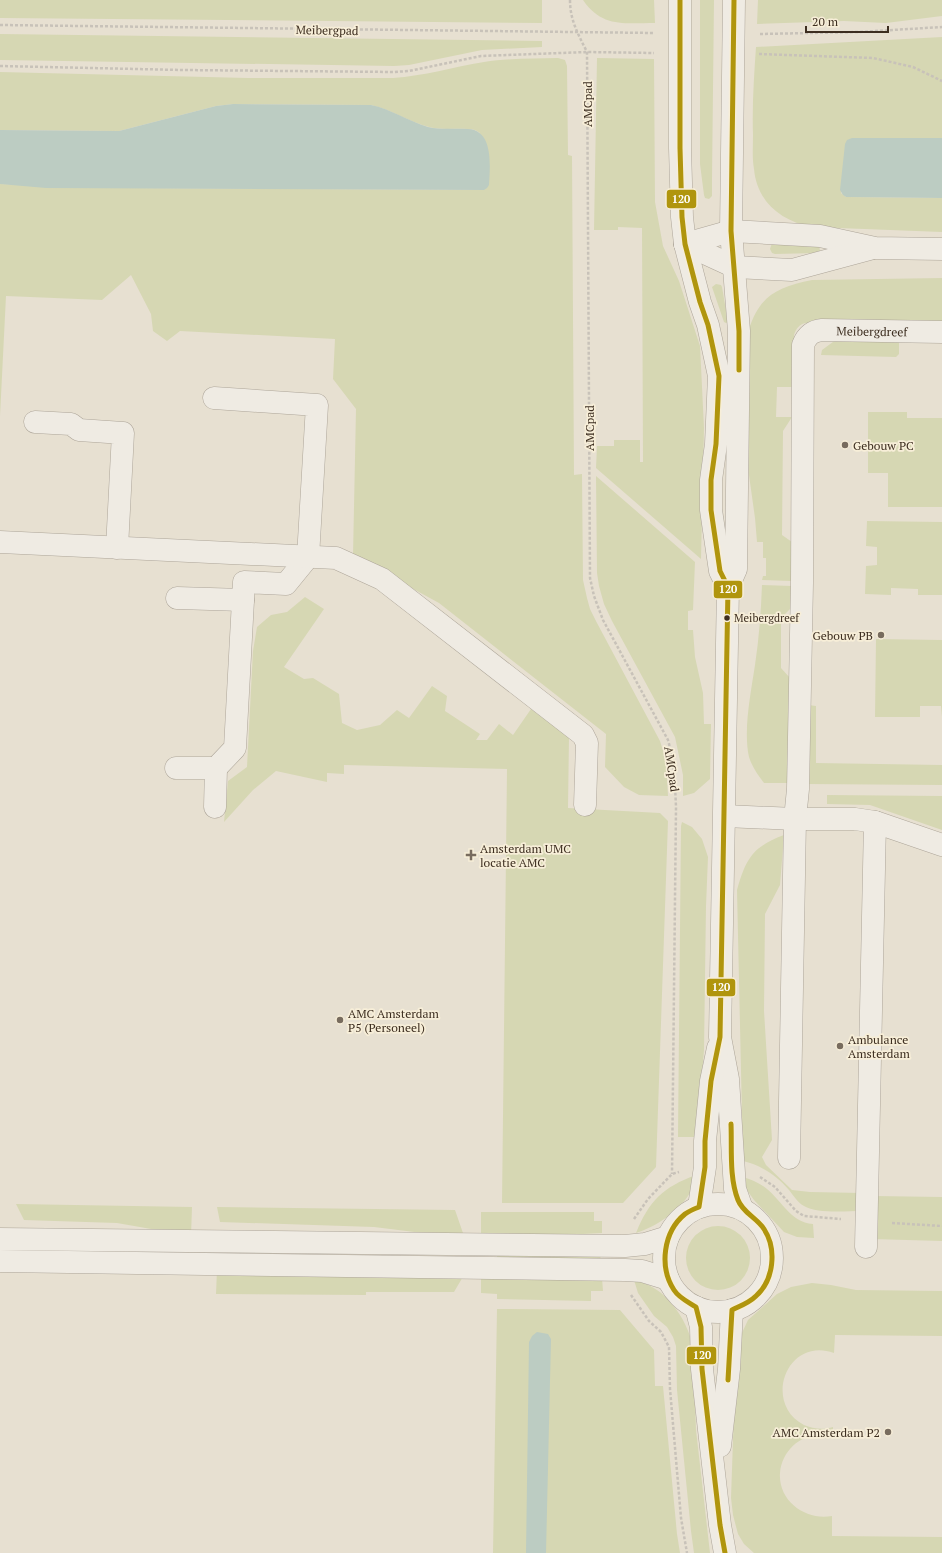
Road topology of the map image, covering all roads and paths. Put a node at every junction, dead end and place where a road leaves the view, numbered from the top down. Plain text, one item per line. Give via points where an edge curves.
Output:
1 (570, 0) edge
2 (680, 0) edge
3 (734, 0) edge
4 (0, 26) edge
5 (942, 27) edge
6 (577, 33) junction
7 (654, 33) dead end
8 (760, 34) dead end
9 (587, 52) junction
10 (654, 53) dead end
11 (758, 54) dead end
12 (0, 66) edge
13 (942, 81) edge
14 (731, 231) junction
15 (685, 244) junction
16 (875, 248) junction
17 (942, 249) edge
18 (735, 267) junction
19 (942, 332) edge
20 (214, 398) dead end
21 (35, 422) dead end
22 (0, 542) edge
23 (117, 548) junction
24 (308, 557) junction
25 (728, 587) junction
26 (176, 598) dead end
27 (243, 600) junction
28 (176, 768) dead end
29 (216, 768) junction
30 (586, 805) dead end
31 (215, 807) dead end
32 (725, 816) junction
33 (795, 819) junction
34 (875, 822) junction
35 (942, 845) edge
36 (720, 1038) junction
37 (789, 1158) dead end
38 (672, 1174) dead end
39 (699, 1207) junction
40 (742, 1209) junction
41 (668, 1237) junction
42 (0, 1239) edge
43 (481, 1244) junction
44 (866, 1247) dead end
45 (0, 1262) edge
46 (480, 1268) junction
47 (668, 1279) junction
48 (696, 1307) junction
49 (732, 1310) junction
50 (670, 1368) dead end
51 (716, 1481) junction
52 (687, 1553) edge
53 (725, 1553) edge

1 - 6 path, AMCpad via 570,13
2 - 15 street via 680,148
3 - 14 street
4 - 6 path, Meibergpad
5 - 8 path
6 - 7 path, Meibergpad
6 - 9 path, AMCpad
9 - 10 path
9 - 12 path via 481,56 394,72
9 - 38 path, AMCpad via 590,578 603,620 668,740 673,759 676,807
11 - 13 path via 873,58 913,67
14 - 15 street
14 - 16 street via 820,236
14 - 18 street
15 - 18 street
15 - 25 street via 708,325 719,376 716,444 710,480 711,510 720,571
16 - 17 street
16 - 18 street via 792,270
18 - 25 street via 739,331 736,569
19 - 33 street, Meibergdreef via 822,330 811,334 803,344 802,583 798,789
20 - 24 street via 317,405
21 - 23 street via 71,424 79,430 124,432
22 - 23 street
23 - 24 street
24 - 27 street via 286,584 244,582
24 - 30 street via 336,558 382,579 583,735 587,742
25 - 32 street
26 - 27 street
27 - 29 street via 235,748
28 - 29 street
29 - 31 street
32 - 33 street
32 - 36 street
33 - 34 street via 854,819
33 - 37 street, Meibergdreef
34 - 35 street
34 - 44 street
36 - 39 street via 711,1081 705,1167
36 - 40 street via 728,1079 732,1166 735,1189
39 - 40 street via 713,1204
39 - 41 street via 680,1219
40 - 49 street via 755,1218 764,1230 771,1244 772,1261 769,1278 760,1292 748,1303
41 - 43 street via 645,1244 625,1246
41 - 47 street via 664,1258
42 - 43 street
43 - 46 street
45 - 46 street
46 - 47 street via 625,1270 642,1271
47 - 48 street via 675,1291
48 - 49 street via 714,1312
48 - 51 street via 701,1327 702,1369
49 - 51 street via 729,1369
50 - 52 path via 681,1510
51 - 53 street

